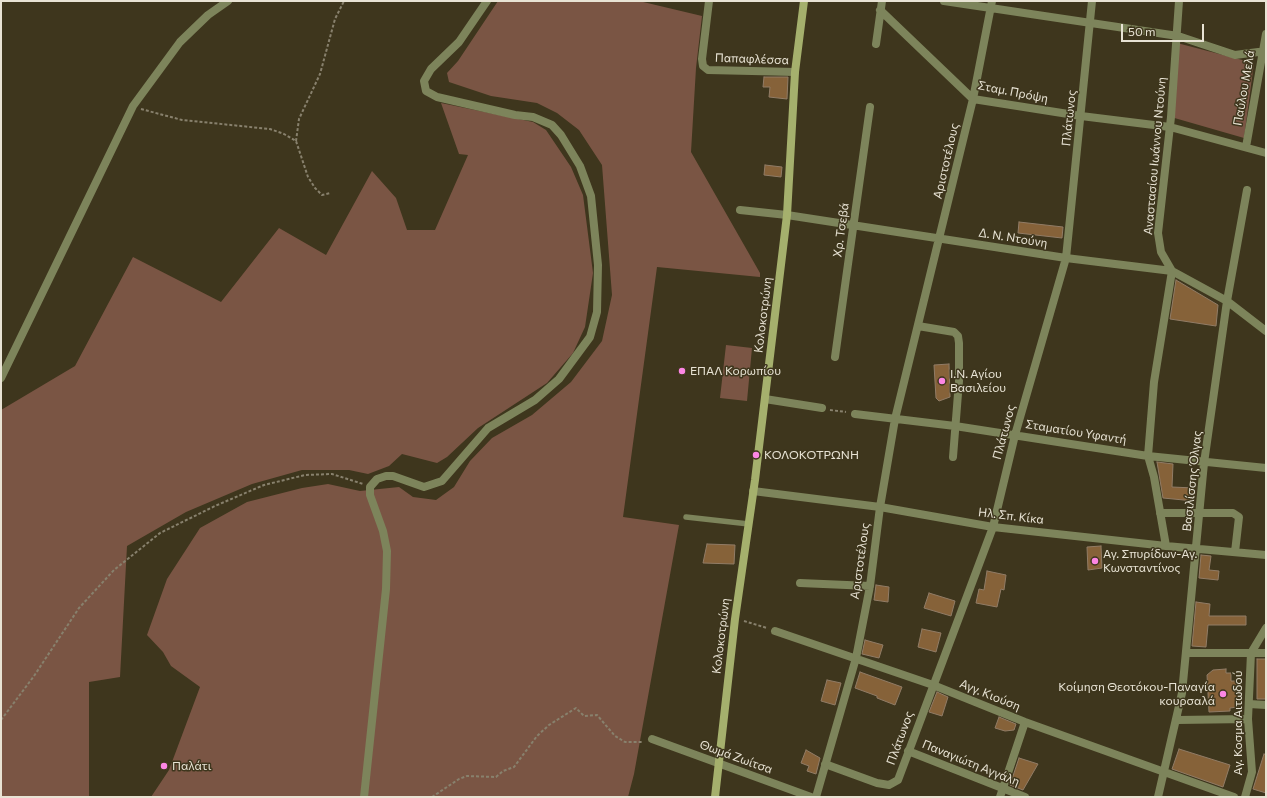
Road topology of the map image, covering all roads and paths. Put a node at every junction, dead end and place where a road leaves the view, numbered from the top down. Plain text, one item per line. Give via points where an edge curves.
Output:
1 (228, 1) edge
2 (344, 1) edge
3 (487, 1) edge
4 (710, 1) edge
5 (804, 1) edge
6 (882, 1) edge
7 (944, 1) edge
8 (1092, 1) edge
9 (1179, 1) edge
10 (991, 4) edge
11 (880, 10) junction
12 (1090, 24) junction
13 (1266, 34) edge
14 (1178, 36) junction
15 (876, 44) dead end
16 (1264, 51) edge
17 (795, 72) junction
18 (973, 99) junction
19 (133, 106) junction
20 (870, 107) dead end
21 (1081, 116) junction
22 (1170, 127) junction
23 (296, 141) junction
24 (1246, 147) junction
25 (1266, 153) edge
26 (1247, 190) dead end
27 (330, 194) dead end
28 (740, 210) dead end
29 (787, 214) junction
30 (854, 224) junction
31 (940, 239) junction
32 (1066, 258) junction
33 (1172, 271) junction
34 (1227, 301) junction
35 (918, 326) junction
36 (1266, 331) edge
37 (834, 357) dead end
38 (1, 378) edge
39 (765, 399) junction
40 (822, 408) joint
41 (855, 414) joint
42 (895, 419) junction
43 (955, 426) junction
44 (1015, 435) junction
45 (1148, 456) junction
46 (953, 457) dead end
47 (1204, 463) junction
48 (1266, 468) edge
49 (370, 487) junction
50 (753, 491) junction
51 (880, 507) junction
52 (1160, 513) junction
53 (1201, 514) junction
54 (686, 517) dead end
55 (748, 524) junction
56 (993, 527) junction
57 (1166, 546) junction
58 (1197, 549) junction
59 (1236, 552) junction
60 (1266, 555) edge
61 (800, 583) dead end
62 (870, 586) junction
63 (735, 619) junction
64 (1266, 628) edge
65 (776, 631) joint
66 (1186, 653) junction
67 (1251, 653) junction
68 (1266, 653) edge
69 (856, 658) junction
70 (933, 685) junction
71 (1249, 704) junction
72 (1266, 705) edge
73 (1248, 719) junction
74 (1, 720) edge
75 (1177, 720) junction
76 (1025, 722) junction
77 (652, 739) joint
78 (908, 751) junction
79 (719, 763) junction
80 (824, 764) junction
81 (1164, 771) junction
82 (1003, 789) junction
83 (364, 797) edge
84 (432, 797) edge
85 (715, 797) edge
86 (811, 797) edge
87 (816, 797) edge
88 (1000, 797) edge
89 (1025, 797) edge
90 (1158, 797) edge
91 (1234, 797) edge
92 (1245, 797) edge

1 - 19 street via 208,15 180,42
2 - 23 path via 335,20 320,74 299,119
3 - 49 street via 459,42 431,69 424,81 426,91 437,97 533,117 552,125 561,135 580,166 591,196 598,264 597,312 590,337 560,379 535,400 488,428 442,481 424,487 386,476 377,479
4 - 17 street, Παπαφλέσσα via 703,66 708,70
5 - 17 street, Κολοκοτρώνη
6 - 11 street
7 - 10 street
8 - 12 street, Πλάτωνος
9 - 14 street, Αναστασίου Ιωάννου Ντούνη
10 - 12 street
10 - 18 street, Αριστοτέλους
11 - 15 street
11 - 18 street, Σταμ. Πρόψη
12 - 14 street
12 - 21 street, Πλάτωνος
13 - 16 street, Παύλου Μελά
14 - 16 street via 1235,55
14 - 22 street, Αναστασίου Ιωάννου Ντούνη
16 - 24 street, Παύλου Μελά
17 - 29 street, Κολοκοτρώνη
18 - 21 street, Σταμ. Πρόψη
18 - 31 street, Αριστοτέλους
19 - 23 path via 153,114 182,120 270,129
19 - 38 street
20 - 30 street, Χρ. Τσεβά
21 - 22 street, Σταμ. Πρόψη
21 - 32 street, Πλάτωνος
22 - 24 street, Σταμ. Πρόψη
22 - 33 street, Αναστασίου Ιωάννου Ντούνη via 1158,233 1161,252
23 - 27 path via 308,177 322,195
24 - 25 street, Σταμ. Πρόψη
26 - 34 street, Βασιλίσσης Όλγας
28 - 29 street, Δ. Ν. Ντούνη
29 - 30 street, Δ. Ν. Ντούνη
29 - 39 street, Κολοκοτρώνη
30 - 31 street, Δ. Ν. Ντούνη
30 - 37 street, Χρ. Τσεβά
31 - 32 street, Δ. Ν. Ντούνη
31 - 35 street, Αριστοτέλους
32 - 33 street, Δ. Ν. Ντούνη
32 - 44 street, Πλάτωνος
33 - 34 street, Δ. Ν. Ντούνη
33 - 45 street via 1154,382
34 - 36 street, Δ. Ν. Ντούνη
34 - 47 street, Βασιλίσσης Όλγας
35 - 42 street, Αριστοτέλους
35 - 43 street via 954,332 958,336 959,381
39 - 40 street
39 - 50 street, Κολοκοτρώνη
40 - 41 path
41 - 42 street, Σταματίου Υφαντή
42 - 43 street, Σταματίου Υφαντή
42 - 51 street, Αριστοτέλους
43 - 44 street, Σταματίου Υφαντή
43 - 46 street
44 - 45 street, Σταματίου Υφαντή
44 - 56 street, Πλάτωνος
45 - 47 street, Σταματίου Υφαντή
45 - 52 street
47 - 48 street, Σταματίου Υφαντή
47 - 53 street, Βασιλίσσης Όλγας
49 - 74 path via 332,474 305,476 264,485 160,533 114,570 79,608
49 - 83 street via 370,495 387,551 386,589
50 - 51 street, Ηλ. Σπ. Κίκα
50 - 55 street, Κολοκοτρώνη
51 - 56 street, Ηλ. Σπ. Κίκα
51 - 62 street, Αριστοτέλους
52 - 53 street
52 - 57 street
53 - 58 street, Βασιλίσσης Όλγας
53 - 59 street via 1233,513 1239,517
54 - 55 lane
55 - 63 street, Κολοκοτρώνη
56 - 57 street, Ηλ. Σπ. Κίκα
56 - 70 street, Πλάτωνος
57 - 58 street, Ηλ. Σπ. Κίκα
58 - 59 street, Ηλ. Σπ. Κίκα
58 - 66 street, Βασιλίσσης Όλγας
59 - 60 street, Ηλ. Σπ. Κίκα
61 - 62 street
62 - 69 street, Αριστοτέλους
63 - 65 path
63 - 79 street, Κολοκοτρώνη
64 - 67 street, Αγ. Κοσμα Αιτωδού
65 - 69 street, Αγγ. Κιούση
66 - 67 street
66 - 75 street, Βασιλίσσης Όλγας
67 - 68 street
67 - 71 street, Αγ. Κοσμα Αιτωδού
69 - 70 street, Αγγ. Κιούση
69 - 80 street, Αριστοτέλους
70 - 76 street, Αγγ. Κιούση
70 - 78 street, Πλάτωνος
71 - 72 street
71 - 73 street, Αγ. Κοσμα Αιτωδού
73 - 75 street
73 - 92 street, Αγ. Κοσμα Αιτωδού via 1252,772
75 - 81 street, Βασιλίσσης Όλγας
76 - 81 street, Αγγ. Κιούση
76 - 82 street
77 - 79 street, Θωμά Ζωίτσα
77 - 84 path via 638,743 625,742 615,736 597,715 584,716 576,708 537,736 514,767 502,771 496,777 467,776
78 - 80 street, Πλάτωνος via 898,780 889,785
78 - 82 street, Παναγιώτη Αγγάλη
79 - 85 street, Κολοκοτρώνη
79 - 86 street, Θωμά Ζωίτσα
80 - 87 street, Αριστοτέλους
81 - 90 street, Βασιλίσσης Όλγας
81 - 91 street, Αγγ. Κιούση
82 - 88 street
82 - 89 street, Παναγιώτη Αγγάλη

